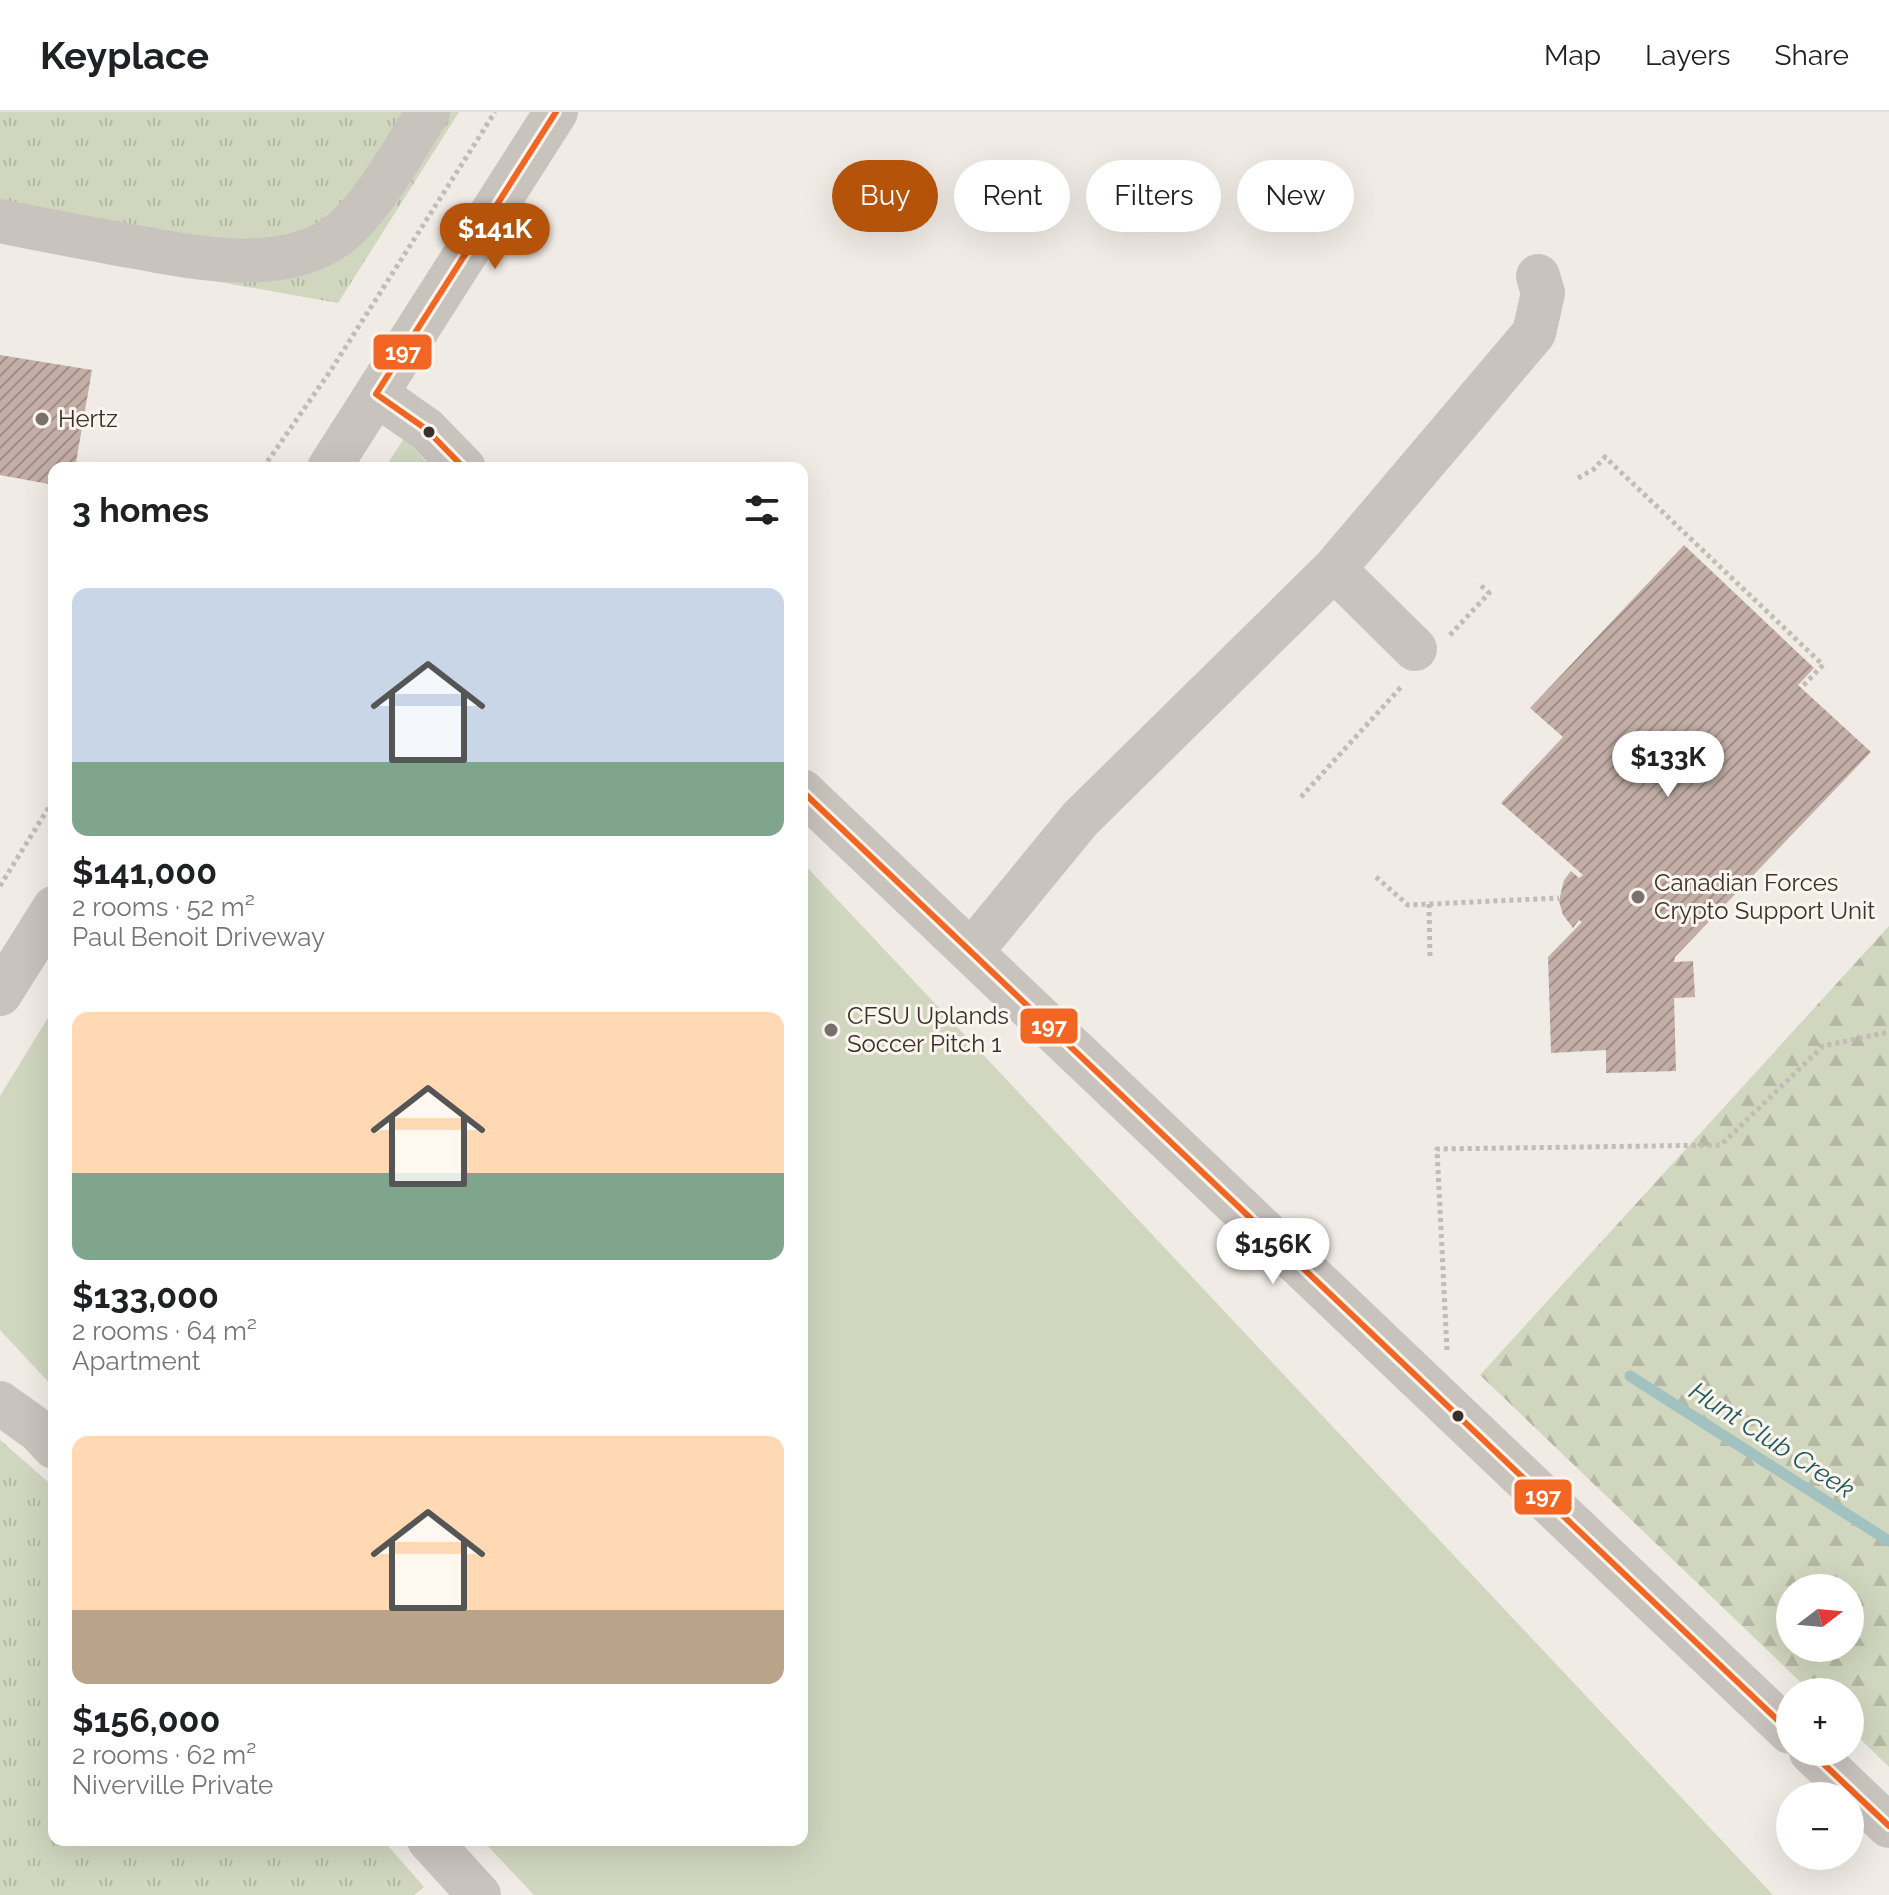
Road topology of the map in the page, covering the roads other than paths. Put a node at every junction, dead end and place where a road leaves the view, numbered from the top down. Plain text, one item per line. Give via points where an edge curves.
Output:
1 (428, 112) edge
2 (556, 112) edge
3 (0, 221) edge
4 (1538, 276) dead end
5 (376, 394) junction
6 (333, 462) edge
7 (458, 462) edge
8 (1334, 569) junction
9 (1415, 649) dead end
10 (808, 797) edge
11 (48, 918) edge
12 (971, 952) junction
13 (0, 994) edge
14 (0, 1403) edge
15 (48, 1441) edge
16 (1776, 1719) edge
17 (1826, 1766) edge
18 (1889, 1826) edge
19 (434, 1846) edge
20 (479, 1895) edge

1 - 3 street via 360,212 342,231 301,253 199,259
2 - 5 street
4 - 8 street via 1543,293 1534,333
5 - 6 street
5 - 7 street via 426,429
8 - 9 street
8 - 12 street via 1080,819
10 - 12 street
11 - 13 street
12 - 16 street
14 - 15 street
17 - 18 street
19 - 20 street

